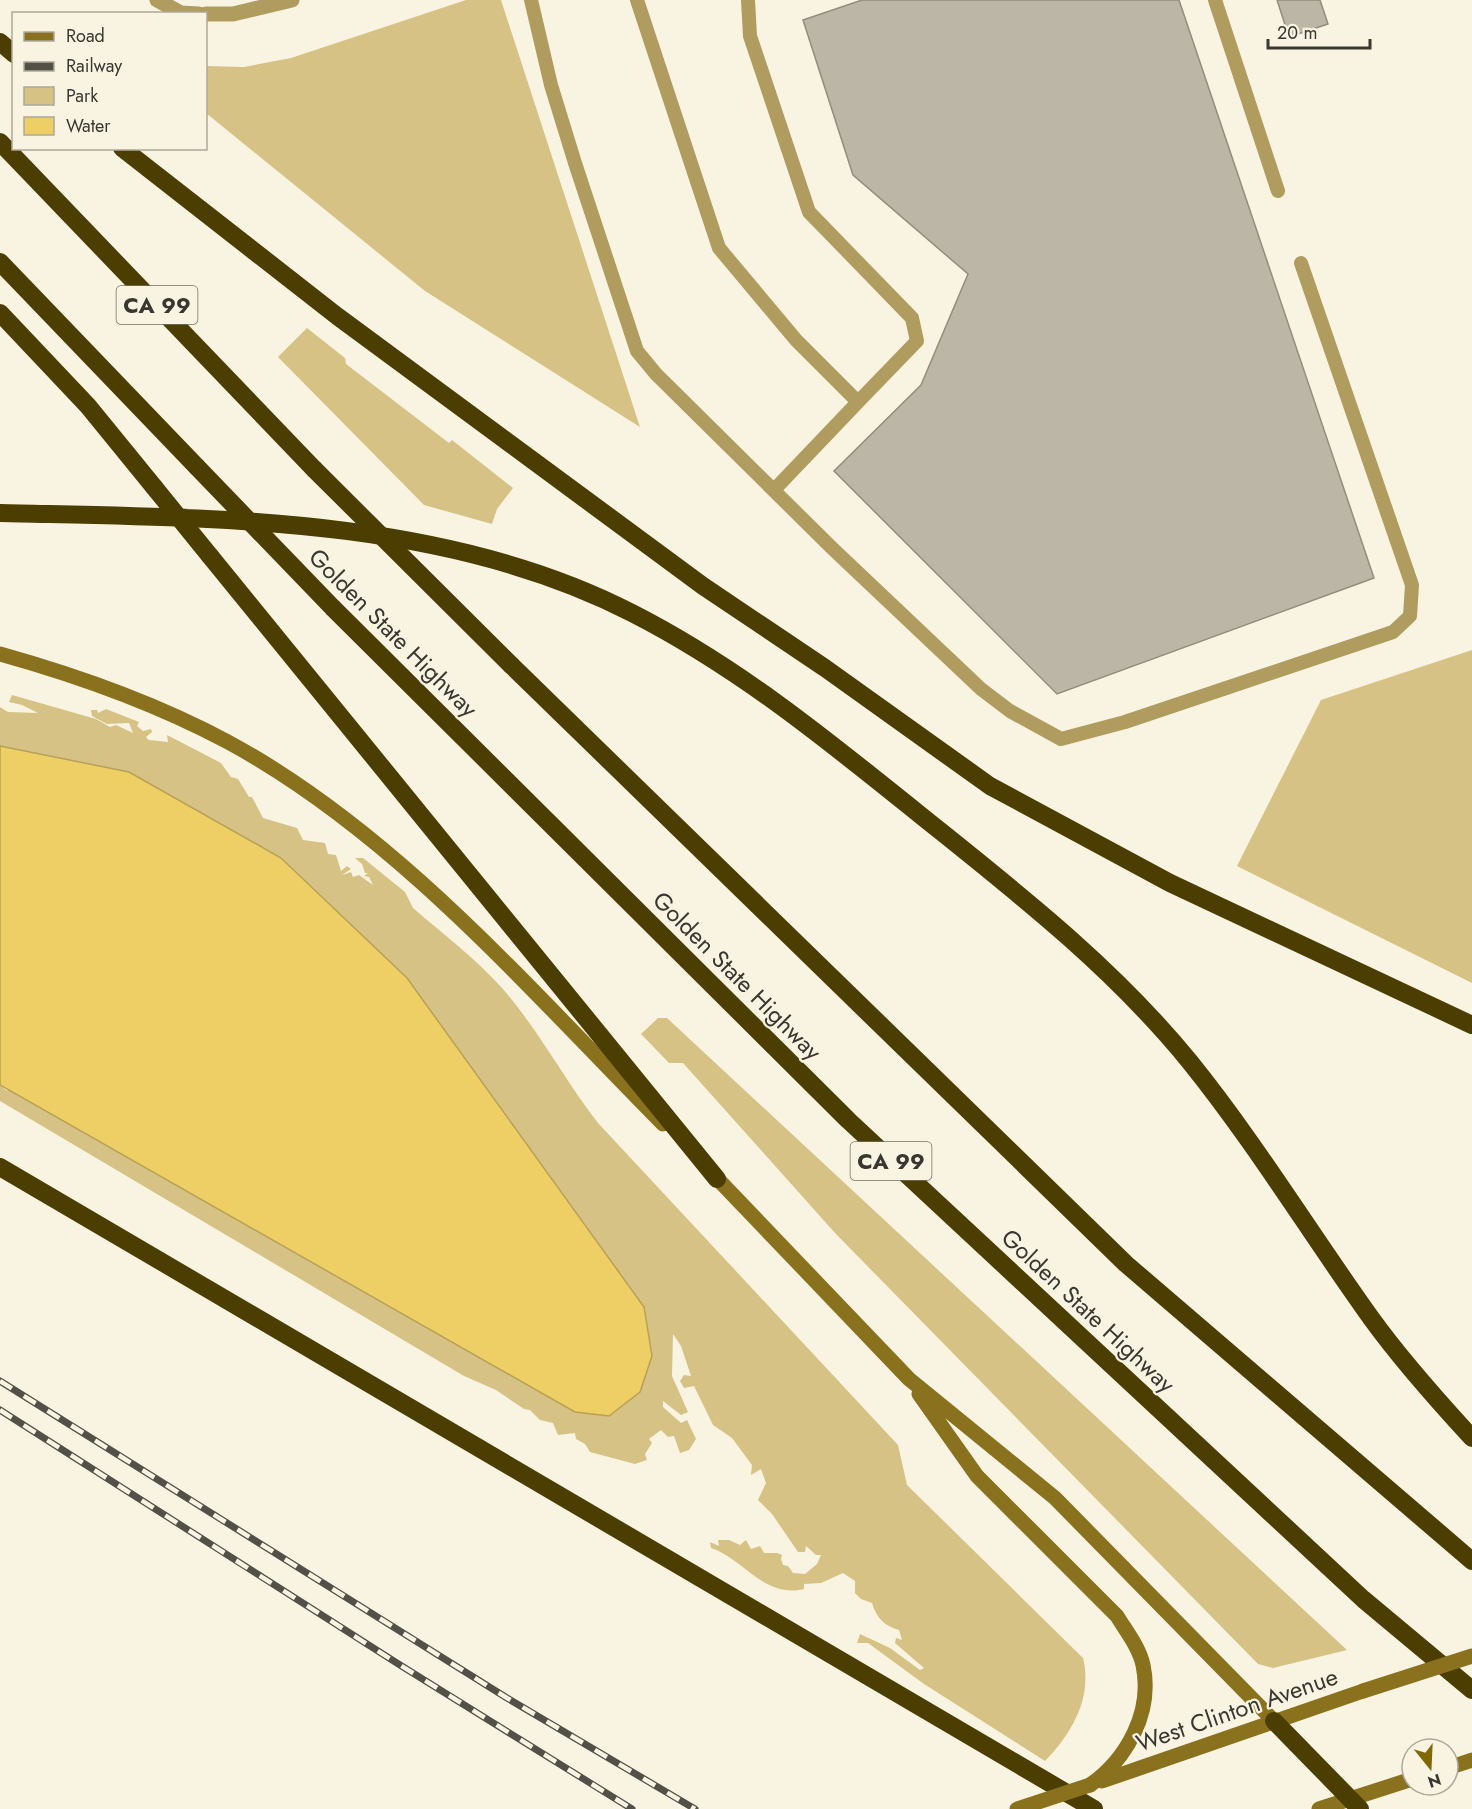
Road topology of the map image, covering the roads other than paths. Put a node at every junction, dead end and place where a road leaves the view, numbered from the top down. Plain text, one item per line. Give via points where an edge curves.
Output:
1 (158, 0) edge
2 (292, 0) edge
3 (531, 0) edge
4 (637, 0) edge
5 (747, 0) edge
6 (1215, 0) edge
7 (179, 12) edge
8 (207, 14) edge
9 (0, 42) edge
10 (12, 52) edge
11 (0, 142) edge
12 (125, 150) edge
13 (1278, 191) dead end
14 (0, 262) edge
15 (1301, 263) dead end
16 (0, 313) edge
17 (858, 402) junction
18 (774, 490) junction
19 (0, 513) edge
20 (0, 654) edge
21 (1472, 1025) edge
22 (0, 1167) edge
23 (717, 1179) junction
24 (909, 1379) junction
25 (1472, 1438) edge
26 (1472, 1561) edge
27 (1472, 1656) edge
28 (1472, 1690) edge
29 (1274, 1721) junction
30 (1400, 1784) edge
31 (1090, 1785) junction
32 (1354, 1804) edge
33 (1017, 1809) edge
34 (1094, 1809) edge
35 (1319, 1809) edge

1 - 7 street
2 - 8 street via 233,15
3 - 18 lane via 551,85 637,351
4 - 17 lane via 719,248 796,340
5 - 17 lane via 750,36 808,212 912,318 917,341
6 - 13 lane
9 - 10 highway
11 - 26 highway, CA 99, bridge via 314,469 1126,1264
12 - 21 highway via 337,316 703,586 990,786 1170,883
14 - 28 highway, Golden State Highway / CA 99, bridge via 333,608 848,1120 1363,1599
15 - 18 lane via 1412,585 1410,616 1393,632 1125,722 1061,739 1010,711 981,689
16 - 23 highway, bridge via 88,406
17 - 18 lane
19 - 25 highway via 300,526 451,549 601,598 711,657 795,714 1045,915 1124,988 1237,1123 1374,1322
20 - 23 main road via 106,686 169,713 229,743 325,805 456,916
22 - 34 highway
23 - 24 main road
24 - 29 main road via 1055,1498
24 - 31 main road via 977,1476 1098,1596 1132,1639 1143,1664 1145,1690 1139,1720 1119,1760
27 - 29 main road, West Clinton Avenue, bridge
29 - 31 main road, West Clinton Avenue
29 - 32 highway
30 - 32 main road
31 - 33 main road, West Clinton Avenue, bridge
32 - 35 main road

